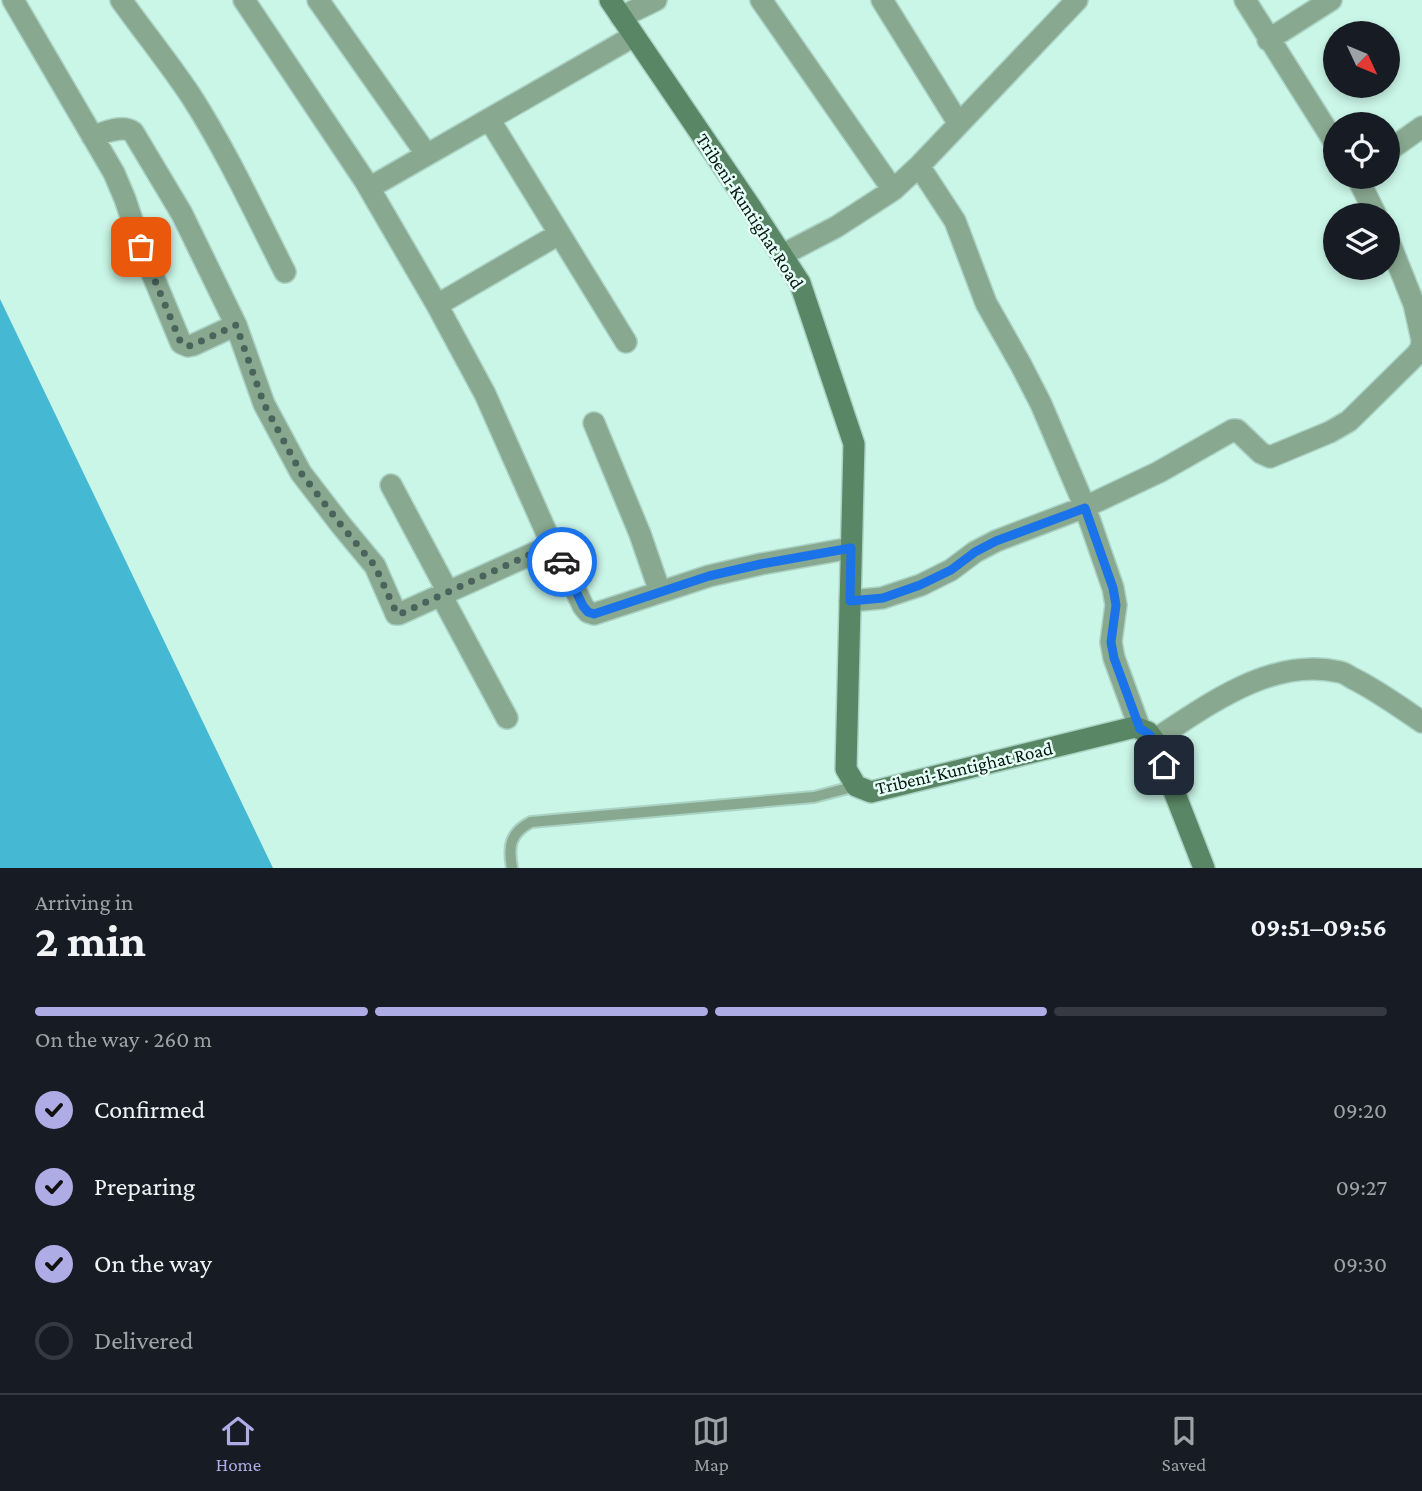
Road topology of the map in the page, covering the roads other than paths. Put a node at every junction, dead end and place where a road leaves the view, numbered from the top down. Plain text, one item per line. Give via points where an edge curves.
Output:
1 (13, 0) edge
2 (121, 0) edge
3 (244, 0) edge
4 (317, 0) edge
5 (656, 0) edge
6 (761, 0) edge
7 (882, 0) edge
8 (1077, 0) edge
9 (1245, 0) edge
10 (1331, 0) edge
11 (615, 8) edge
12 (634, 36) junction
13 (1268, 40) junction
14 (489, 119) junction
15 (959, 124) junction
16 (1323, 125) edge
17 (1422, 127) edge
18 (92, 136) junction
19 (1400, 143) edge
20 (427, 155) junction
21 (919, 166) junction
22 (369, 187) junction
23 (892, 190) junction
24 (559, 234) junction
25 (782, 255) junction
26 (1400, 269) edge
27 (285, 272) dead end
28 (436, 305) junction
29 (236, 325) junction
30 (1422, 341) edge
31 (625, 342) dead end
32 (594, 423) dead end
33 (391, 485) dead end
34 (1085, 508) junction
35 (552, 545) junction
36 (851, 548) junction
37 (660, 592) junction
38 (444, 594) junction
39 (850, 601) junction
40 (507, 718) dead end
41 (1422, 722) edge
42 (1147, 734) junction
43 (856, 786) junction
44 (512, 868) edge
45 (1204, 868) edge

1 - 18 street
2 - 27 street via 193,99
3 - 22 street
4 - 20 street
5 - 11 street
6 - 23 street
7 - 15 street
8 - 15 street
9 - 13 street
10 - 13 street
11 - 12 main road, Tribeni-Kuntighat Road
12 - 14 street
12 - 25 main road, Tribeni-Kuntighat Road
13 - 16 street
14 - 20 street
14 - 24 street
15 - 21 street
17 - 19 street
18 - 29 street via 123,127 133,132 182,214
18 - 29 street via 114,173 181,343 193,345
20 - 22 street
21 - 23 street
21 - 34 street via 955,221 986,303 1041,404
22 - 28 street
23 - 25 street
24 - 28 street
24 - 31 street
25 - 36 main road, Tribeni-Kuntighat Road via 800,283 854,444
26 - 30 street
28 - 35 street via 485,394
29 - 38 street via 264,404 301,473 375,566 397,614
30 - 34 street via 1417,354 1340,427 1270,457 1233,430
32 - 37 street
33 - 38 street
34 - 39 street via 996,541 920,585 883,598
34 - 42 street via 1113,588 1114,658
35 - 37 street via 588,612 599,614
35 - 38 street
36 - 37 street via 761,564
36 - 39 main road, Tribeni-Kuntighat Road
38 - 40 street
39 - 43 main road, Tribeni-Kuntighat Road via 846,769
41 - 42 street via 1341,672 1304,669 1262,677
42 - 43 main road, Tribeni-Kuntighat Road via 1135,727 871,792
42 - 45 main road
43 - 44 lane via 814,797 531,822 513,837

